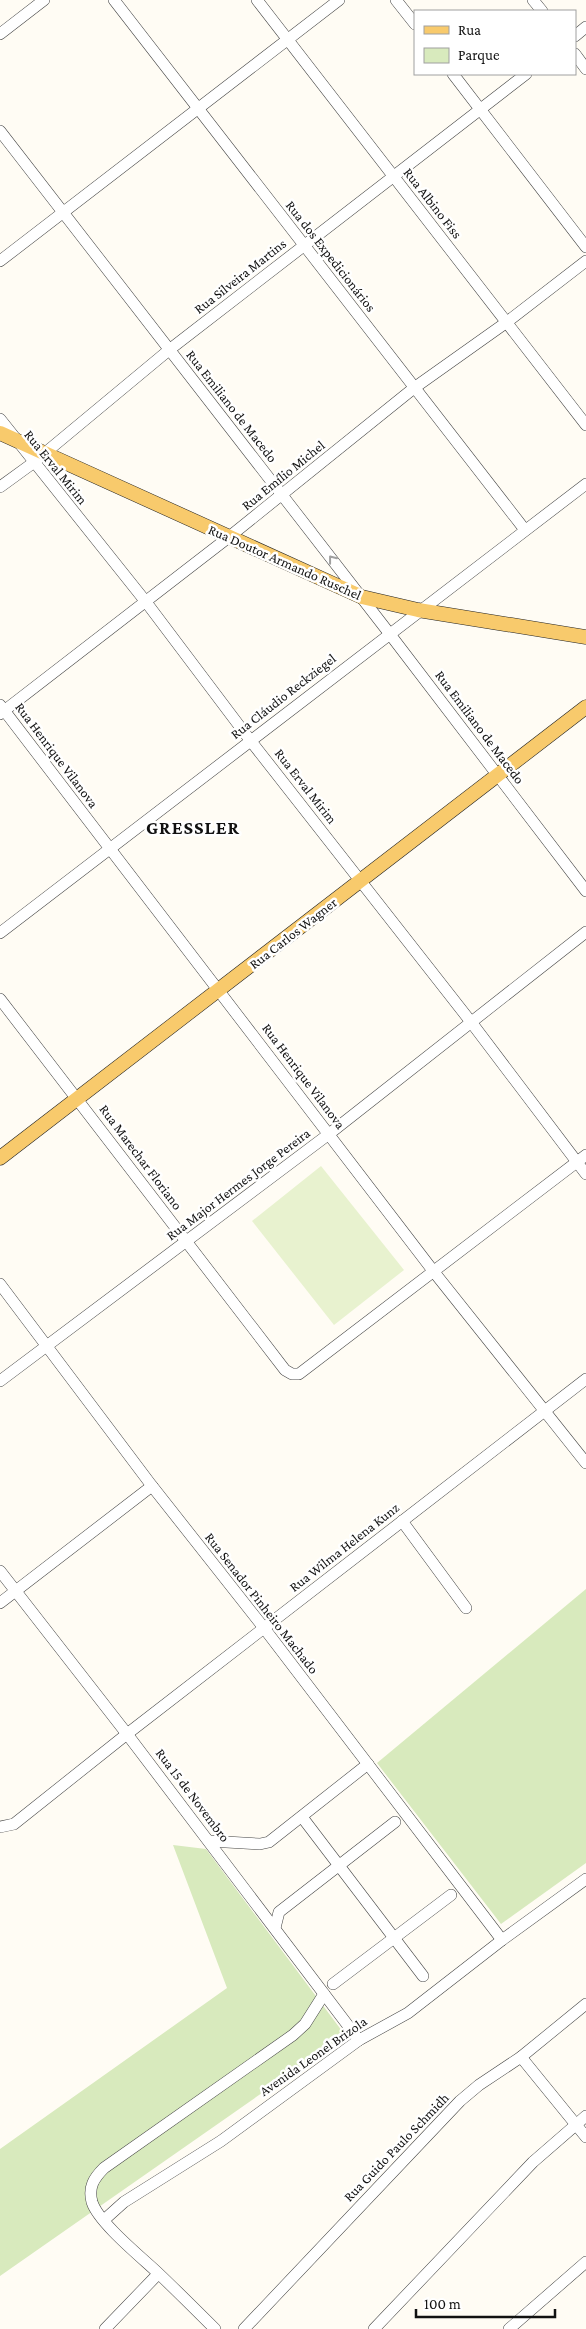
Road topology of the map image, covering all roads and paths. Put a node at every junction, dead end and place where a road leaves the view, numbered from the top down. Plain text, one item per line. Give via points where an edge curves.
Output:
1 (44, 0) edge
2 (114, 0) edge
3 (257, 0) edge
4 (338, 0) edge
5 (396, 0) edge
6 (533, 0) edge
7 (541, 10) edge
8 (414, 23) edge
9 (0, 34) edge
10 (288, 40) junction
11 (576, 55) edge
12 (586, 69) edge
13 (454, 75) edge
14 (525, 75) edge
15 (198, 109) junction
16 (480, 109) junction
17 (0, 131) edge
18 (394, 176) junction
19 (63, 213) junction
20 (304, 245) junction
21 (586, 247) edge
22 (0, 261) edge
23 (586, 261) edge
24 (507, 322) junction
25 (169, 350) junction
26 (414, 388) junction
27 (0, 419) edge
28 (586, 425) edge
29 (0, 433) edge
30 (16, 441) junction
31 (45, 453) junction
32 (33, 463) junction
33 (586, 484) edge
34 (0, 487) edge
35 (282, 494) junction
36 (525, 530) junction
37 (229, 537) junction
38 (362, 598) junction
39 (146, 602) junction
40 (418, 610) junction
41 (389, 633) junction
42 (586, 637) edge
43 (586, 707) edge
44 (1, 710) edge
45 (250, 740) junction
46 (497, 776) junction
47 (109, 849) junction
48 (361, 881) junction
49 (586, 891) edge
50 (586, 932) edge
51 (0, 933) edge
52 (219, 990) junction
53 (0, 999) edge
54 (471, 1022) junction
55 (78, 1099) junction
56 (330, 1134) junction
57 (0, 1158) edge
58 (582, 1158) edge
59 (586, 1174) edge
60 (186, 1242) junction
61 (434, 1272) junction
62 (0, 1284) edge
63 (46, 1346) junction
64 (586, 1379) edge
65 (0, 1381) edge
66 (544, 1411) junction
67 (586, 1463) edge
68 (152, 1486) junction
69 (402, 1521) junction
70 (0, 1571) edge
71 (15, 1591) junction
72 (0, 1603) edge
73 (466, 1608) dead end
74 (264, 1628) junction
75 (127, 1734) junction
76 (368, 1764) junction
77 (302, 1817) junction
78 (395, 1822) dead end
79 (0, 1828) edge
80 (209, 1841) junction
81 (339, 1865) junction
82 (586, 1879) edge
83 (451, 1895) dead end
84 (275, 1928) junction
85 (394, 1938) junction
86 (502, 1940) junction
87 (422, 1976) dead end
88 (333, 1984) dead end
89 (324, 1994) junction
90 (586, 2004) edge
91 (359, 2040) junction
92 (521, 2057) junction
93 (586, 2116) edge
94 (576, 2125) junction
95 (586, 2137) edge
96 (104, 2220) junction
97 (586, 2262) edge
98 (158, 2274) junction
99 (105, 2329) edge
100 (215, 2329) edge
101 (244, 2329) edge
102 (374, 2329) edge
103 (509, 2329) edge

1 - 9 street
2 - 15 street, Rua dos Expedicionários
3 - 10 street, Rua Albino Fiss
4 - 10 street
5 - 8 street
6 - 7 street
10 - 15 street
10 - 18 street, Rua Albino Fiss
11 - 12 street
13 - 16 street
14 - 16 street, Rua Silveira Martins
15 - 19 street
15 - 20 street, Rua dos Expedicionários
16 - 18 street, Rua Silveira Martins
16 - 21 street
17 - 19 street, Rua Emiliano de Macedo
18 - 20 street, Rua Silveira Martins
18 - 24 street, Rua Albino Fiss
19 - 22 street
19 - 25 street, Rua Emiliano de Macedo
20 - 25 street, Rua Silveira Martins
20 - 26 street, Rua dos Expedicionários
23 - 24 street, Rua Emílio Michel
24 - 26 street, Rua Emílio Michel
24 - 28 street, Rua Albino Fiss
25 - 31 street, Rua Silveira Martins
25 - 35 street, Rua Emiliano de Macedo
26 - 35 street, Rua Emílio Michel
26 - 36 street, Rua dos Expedicionários
27 - 30 street, Rua Erval Mirim
29 - 30 main road, Rua Doutor Armando Ruschel
30 - 31 main road, Rua Doutor Armando Ruschel
30 - 32 street, Rua Erval Mirim
31 - 32 street, Rua Silveira Martins
31 - 37 main road, Rua Doutor Armando Ruschel
32 - 34 street, Rua Silveira Martins
32 - 39 street, Rua Erval Mirim
33 - 36 street, Rua Cláudio Reckziegel
35 - 37 street, Rua Emílio Michel
38 -> 35 street, Rua Emiliano de Macedo
36 - 40 street, Rua Cláudio Reckziegel
37 - 38 main road, Rua Doutor Armando Ruschel
37 - 39 street, Rua Emílio Michel
38 - 40 main road, Rua Doutor Armando Ruschel
38 - 41 street, Rua Emiliano de Macedo
39 - 44 street, Rua Emílio Michel
39 - 45 street, Rua Erval Mirim
40 - 41 street, Rua Cláudio Reckziegel
40 - 42 main road, Rua Doutor Armando Ruschel
41 - 45 street, Rua Cláudio Reckziegel
41 - 46 street, Rua Emiliano de Macedo
43 - 46 main road, Rua Carlos Wagner
44 - 47 street, Rua Henrique Vilanova
45 - 47 street, Rua Cláudio Reckziegel
45 - 48 street, Rua Erval Mirim
46 - 48 main road, Rua Carlos Wagner
46 - 49 street, Rua Emiliano de Macedo
47 - 51 street, Rua Cláudio Reckziegel
47 - 52 street, Rua Henrique Vilanova
48 - 52 main road, Rua Carlos Wagner
48 - 54 street, Rua Erval Mirim
50 - 54 street, Rua Major Hermes Jorge Pereira
52 - 55 main road, Rua Carlos Wagner
52 - 56 street, Rua Henrique Vilanova
53 - 55 street, Rua Marechar Floriano
54 - 56 street, Rua Major Hermes Jorge Pereira
54 - 58 street, Rua Erval Mirim
55 - 57 main road, Rua Carlos Wagner
55 - 60 street, Rua Marechar Floriano
56 - 60 street, Rua Major Hermes Jorge Pereira
56 - 61 street, Rua Henrique Vilanova
58 - 59 street, Rua Erval Mirim
58 - 61 street
60 - 61 street, Rua Marechar Floriano via 285,1370 292,1374 299,1374
60 - 63 street, Rua Major Hermes Jorge Pereira
61 - 66 street, Rua Henrique Vilanova
62 - 63 street, Rua Senador Pinheiro Machado
63 - 65 street, Rua Major Hermes Jorge Pereira
63 - 68 street, Rua Senador Pinheiro Machado
64 - 66 street, Rua Wilma Helena Kunz
66 - 67 street, Rua Henrique Vilanova
66 - 69 street, Rua Wilma Helena Kunz
68 - 71 street
68 - 74 street, Rua Senador Pinheiro Machado
69 - 73 street
69 - 74 street, Rua Wilma Helena Kunz
70 - 71 street, Rua 15 de Novembro
71 - 72 street
71 - 75 street, Rua 15 de Novembro
74 - 75 street, Rua Wilma Helena Kunz
74 - 76 street, Rua Senador Pinheiro Machado
75 - 79 street, Rua Wilma Helena Kunz via 14,1824
75 - 80 street, Rua 15 de Novembro
76 - 77 street
76 - 86 street, Rua Senador Pinheiro Machado
77 - 80 street via 269,1842
77 - 81 street
78 - 81 street
80 - 84 street, Rua 15 de Novembro
81 - 84 street via 279,1912
81 - 85 street
82 - 86 street, Avenida Leonel Brizola
83 - 85 street
84 - 89 street, Rua 15 de Novembro
85 - 87 street
85 - 88 street
86 - 91 street, Avenida Leonel Brizola via 408,2013
89 - 91 street, Rua 15 de Novembro
89 - 96 street via 293,2035 104,2168 93,2180 91,2189 92,2203
90 - 92 street, Rua Guido Paulo Schmidh
91 - 96 street, Avenida Leonel Brizola via 221,2141 124,2202
92 - 94 street
92 - 101 street, Rua Guido Paulo Schmidh via 460,2101
93 - 94 street
94 - 95 street
94 - 102 street via 533,2162
96 - 98 street
97 - 103 street
98 - 99 street
98 - 100 street

